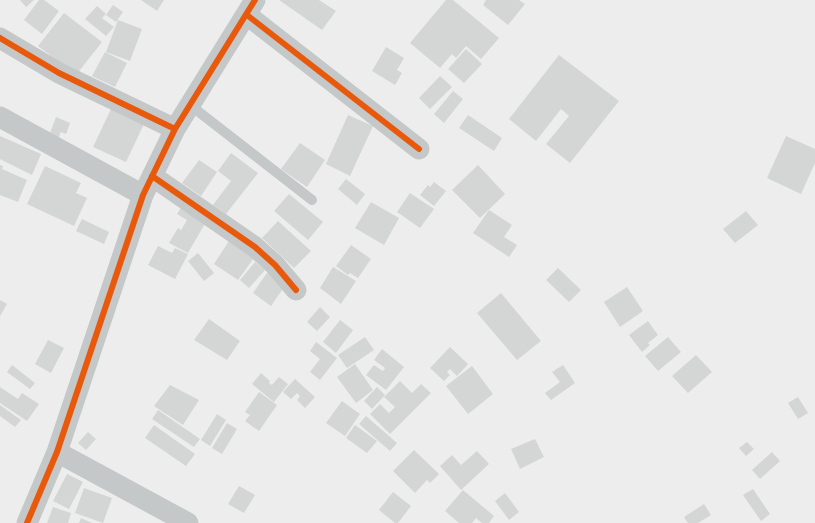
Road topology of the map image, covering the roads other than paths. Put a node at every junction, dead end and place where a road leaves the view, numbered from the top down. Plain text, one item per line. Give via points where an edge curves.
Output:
1 (251, 7) edge
2 (0, 38) edge
3 (190, 105) junction
4 (0, 117) edge
5 (0, 122) edge
6 (175, 129) junction
7 (419, 149) dead end
8 (152, 176) junction
9 (143, 195) junction
10 (312, 200) dead end
11 (296, 290) dead end
12 (57, 452) junction
13 (183, 522) edge
14 (27, 523) edge

1 - 3 street
1 - 7 street
2 - 6 street via 59,73
3 - 6 street
3 - 10 lane
4 - 9 street
5 - 9 street via 29,140
6 - 8 street
8 - 9 street
8 - 11 street via 255,247 275,265
9 - 12 street
12 - 13 street
12 - 14 street

